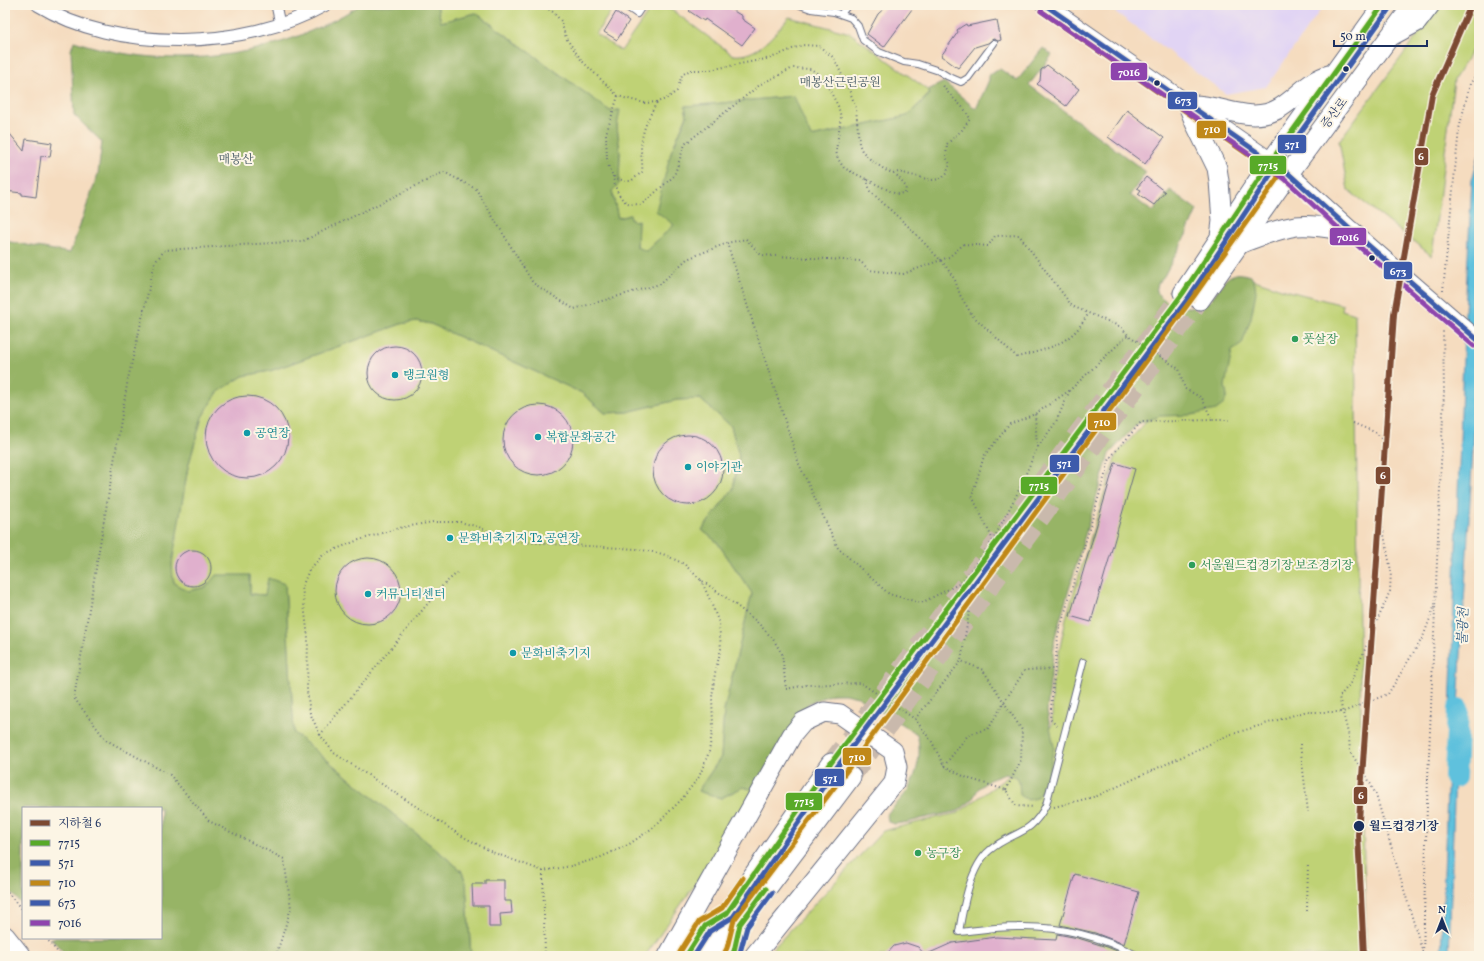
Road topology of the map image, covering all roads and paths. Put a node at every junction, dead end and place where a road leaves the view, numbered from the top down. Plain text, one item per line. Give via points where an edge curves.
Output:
1 (38, 5) edge
2 (276, 5) edge
3 (324, 5) edge
4 (496, 5) edge
5 (512, 5) edge
6 (542, 5) edge
7 (624, 5) edge
8 (643, 5) edge
9 (800, 5) edge
10 (848, 5) edge
11 (1045, 5) edge
12 (1383, 5) edge
13 (1413, 5) edge
14 (1430, 5) edge
15 (841, 14) junction
16 (280, 24) junction
17 (1390, 37) junction
18 (994, 43) dead end
19 (1479, 70) edge
20 (941, 72) junction
21 (1333, 74) junction
22 (618, 96) junction
23 (657, 102) junction
24 (1188, 105) junction
25 (1270, 161) junction
26 (895, 173) junction
27 (1289, 174) junction
28 (612, 175) junction
29 (867, 179) junction
30 (1353, 232) junction
31 (1220, 237) junction
32 (727, 243) junction
33 (1239, 244) junction
34 (1443, 296) dead end
35 (1089, 313) junction
36 (1443, 328) dead end
37 (1128, 335) junction
38 (1479, 341) edge
39 (1070, 390) junction
40 (1035, 414) junction
41 (1212, 420) junction
42 (1229, 420) dead end
43 (1353, 423) dead end
44 (1037, 448) junction
45 (993, 540) junction
46 (456, 573) dead end
47 (701, 580) junction
48 (1435, 605) junction
49 (961, 661) junction
50 (1083, 662) dead end
51 (1055, 669) junction
52 (1004, 702) junction
53 (1344, 712) junction
54 (915, 719) junction
55 (1065, 734) junction
56 (320, 735) junction
57 (1300, 744) dead end
58 (831, 763) tunnel mouth
59 (944, 766) junction
60 (850, 777) tunnel mouth
61 (1006, 790) junction
62 (1045, 807) junction
63 (1308, 812) dead end
64 (1308, 863) dead end
65 (543, 870) junction
66 (5, 889) edge
67 (22, 910) edge
68 (1306, 911) dead end
69 (734, 918) junction
70 (5, 936) edge
71 (47, 939) edge
72 (21, 956) edge
73 (61, 956) edge
74 (276, 956) edge
75 (545, 956) edge
76 (668, 956) edge
77 (686, 956) edge
78 (700, 956) edge
79 (718, 956) edge
80 (731, 956) edge
81 (754, 956) edge
82 (1138, 956) edge
83 (1423, 956) edge

1 - 16 street via 80,24 116,34 154,40 222,37
2 - 16 street
3 - 16 street
4 - 5 path
6 - 22 path via 562,21 566,38 582,61
7 - 8 lane via 637,14
9 - 15 lane
10 - 15 lane
11 - 24 main road
12 - 21 main road, 증산로
13 - 17 main road, 증산로
14 - 17 main road via 1417,22
15 - 20 lane via 851,18 858,26 863,40 879,52
17 - 27 main road, 증산로
18 - 20 lane via 968,78 961,82
19 - 34 path via 1470,84 1459,129
20 - 26 path via 940,78 945,90 970,119 947,144 946,156 950,164 948,169 941,179 931,180
21 - 24 main road via 1314,81 1277,110 1264,113 1236,114 1207,106
21 - 25 main road, 증산로
22 - 23 path via 645,103
22 - 28 path via 606,134 607,160
23 - 26 path via 677,91 682,75 690,70 709,70 771,58 802,45 819,46 834,58 850,92 856,108 858,144 862,151 887,171
23 - 28 path via 643,132 642,172 631,181
24 - 25 main road
24 - 31 main road via 1217,168 1222,221
25 - 27 main road
25 - 31 main road, 증산로
26 - 29 path via 906,186 906,193 896,194
27 - 30 main road
27 - 33 main road, 증산로
28 - 29 path via 622,200 641,205 674,176 685,144 761,84 793,68 811,69 827,85 841,118 836,151 838,159 844,168
29 - 35 path via 870,191 945,265 972,315 1017,357 1039,352 1062,342 1074,333
30 - 33 main road via 1319,226 1297,226
30 - 38 main road, bridge
31 - 33 main road, 증산로 via 1192,297
32 - 35 path via 746,239 761,255 860,262 869,270 903,274 949,257 964,244 988,246 995,236 1019,235 1072,306
32 - 45 path via 799,464 838,548 889,594 921,603 961,583
32 - 74 path via 687,259 660,284 574,308 533,283 476,189 444,172 303,241 165,250 154,262 128,379 74,698 106,740 170,775 209,821 284,859 291,908
35 - 37 path via 1121,327
36 - 48 path via 1444,391
37 - 39 path
37 - 41 path via 1179,368 1184,390 1202,398
39 - 40 path
39 - 44 path via 1056,422
40 - 44 path
40 - 45 path via 1010,424 984,456 972,496
41 - 42 path
41 - 51 path via 1141,422 1110,458 1058,636
43 - 53 path via 1378,433 1386,446 1380,514 1391,571 1390,591 1382,611 1350,684 1339,697
44 - 45 path
45 - 49 path via 972,594
46 - 56 path via 443,585
47 - 54 path via 756,620 773,639 782,654 786,689 807,685 861,683
47 - 56 path via 684,564 664,554 637,549 521,542 460,522 433,522 399,528 324,554 309,570 302,588 308,638 307,691 310,713
47 - 65 path via 719,623 721,649 712,696 713,726 709,752 699,777 658,823 628,846 571,866
48 - 53 path via 1423,637 1388,694
48 - 83 path
49 - 52 path via 983,670
49 - 54 path
50 - 55 lane
51 - 52 path via 1026,670
51 - 55 path via 1050,718
52 - 59 path via 989,728 968,734
52 - 61 path via 1022,730 1021,760
53 - 62 path via 1304,712 1236,733 1097,796 1052,808
53 - 83 path via 1350,752 1376,795
54 - 59 path via 932,742
55 - 62 lane
56 - 65 path via 334,753 460,835 492,852
57 - 63 path
58 - 69 main road
59 - 61 path via 967,778
60 - 69 main road
61 - 62 path via 1016,806
62 - 82 lane via 1026,830 995,846 980,861 963,910 959,932 1016,927 1066,930 1117,945
64 - 68 path
65 - 75 path
66 - 67 path
69 - 77 main road via 705,926
69 - 78 main road
69 - 79 main road
69 - 80 main road via 734,951
70 - 72 main road
71 - 73 path
76 - 81 main road via 792,735 803,722 824,712 840,714 893,751 897,767 894,783

